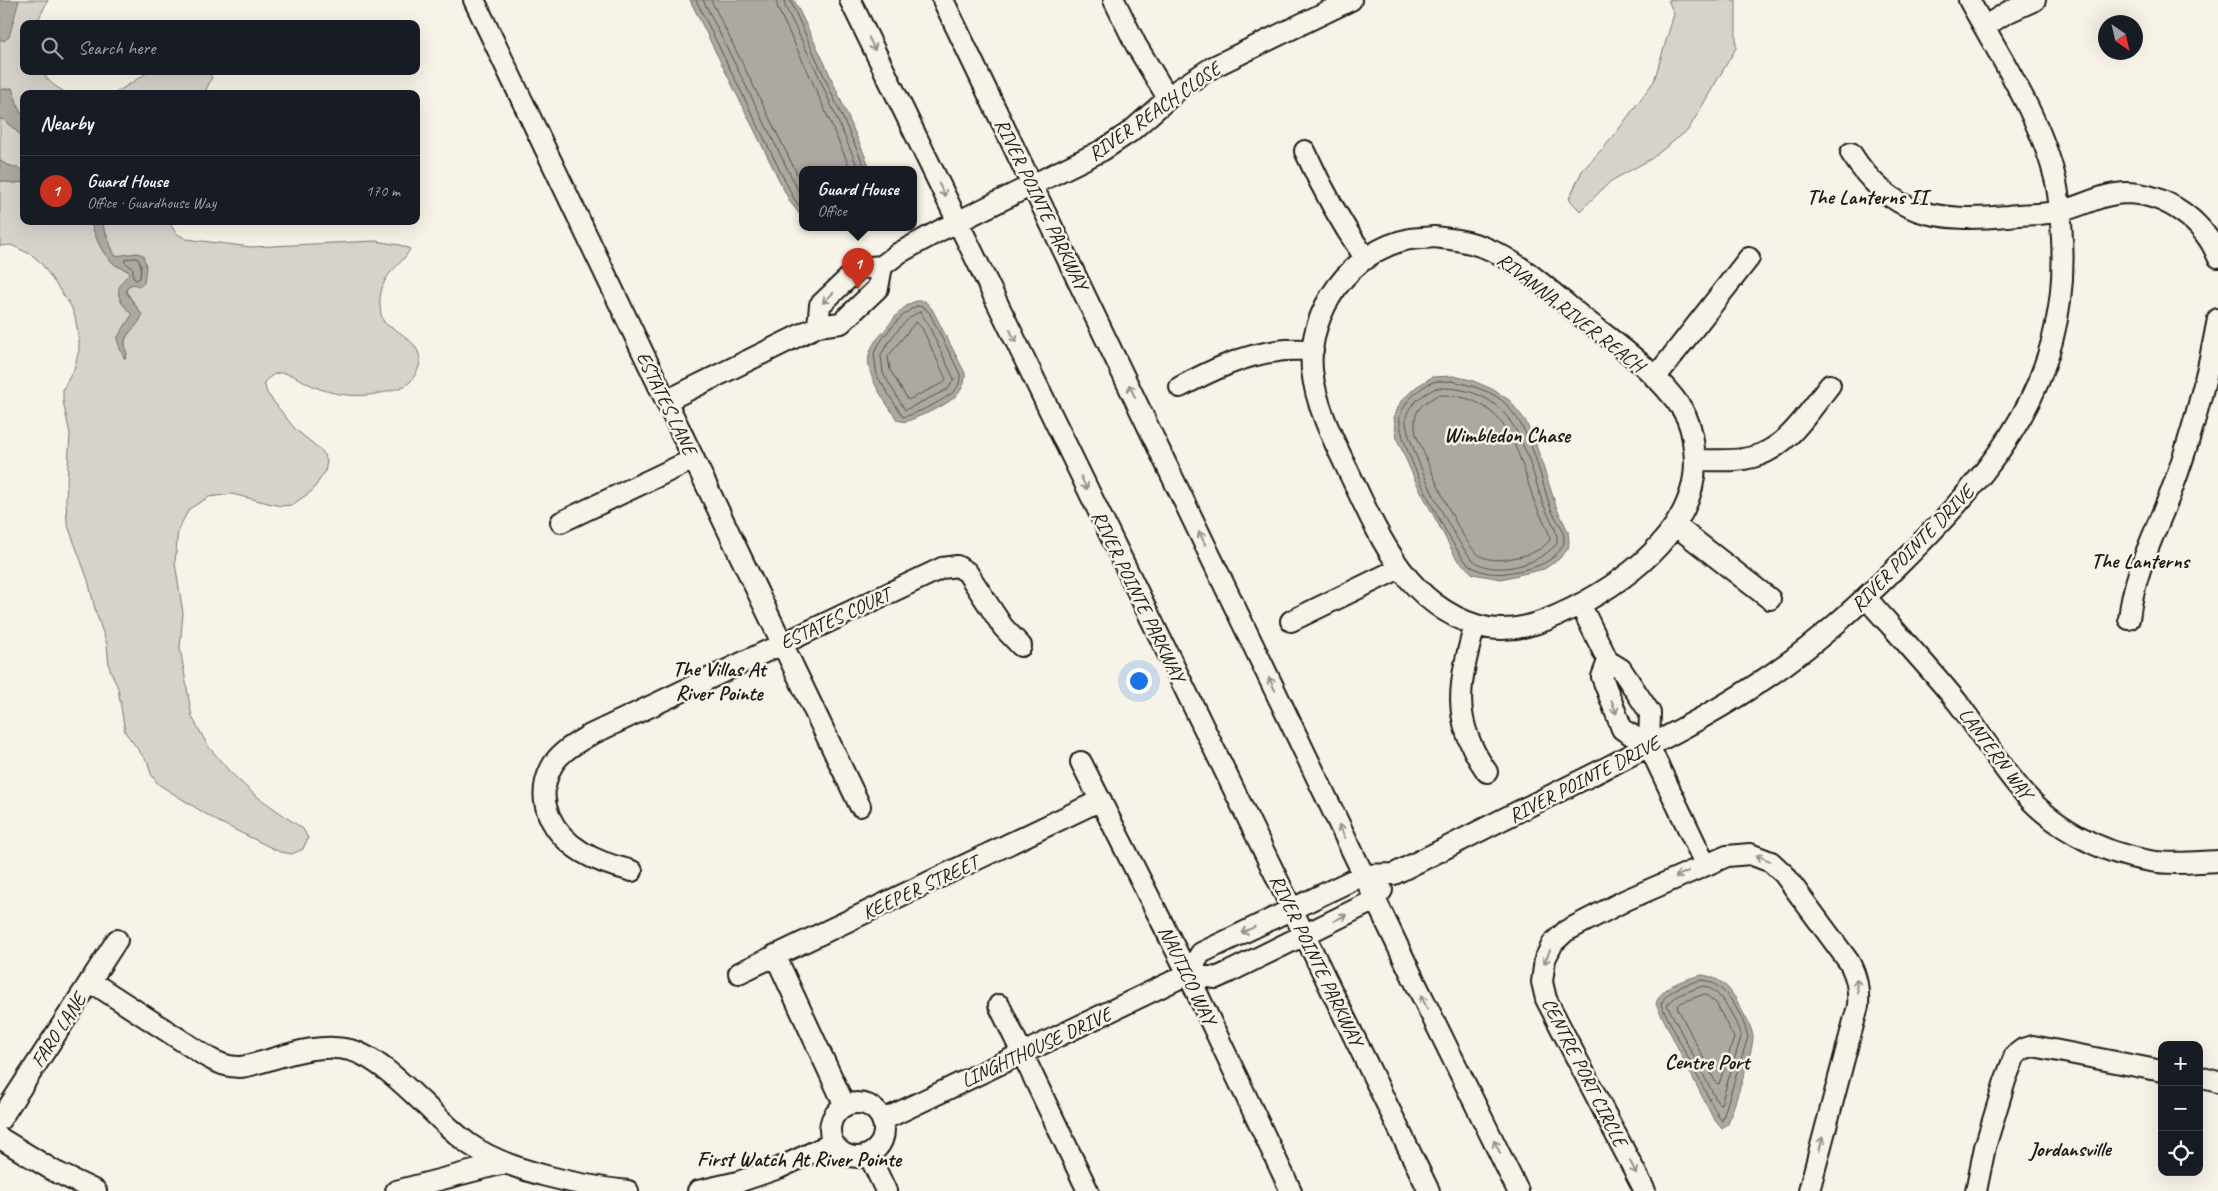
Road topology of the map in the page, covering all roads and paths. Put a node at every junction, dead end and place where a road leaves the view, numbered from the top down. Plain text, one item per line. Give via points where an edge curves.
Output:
1 (474, 0) edge
2 (850, 0) edge
3 (943, 0) edge
4 (1114, 0) edge
5 (1351, 0) edge
6 (1969, 0) edge
7 (2034, 0) edge
8 (1984, 27) junction
9 (1168, 98) junction
10 (1305, 151) dead end
11 (1851, 153) dead end
12 (1033, 186) junction
13 (2061, 211) junction
14 (957, 221) junction
15 (2218, 257) edge
16 (1749, 258) dead end
17 (1366, 259) junction
18 (882, 266) junction
19 (2218, 319) edge
20 (818, 326) junction
21 (1313, 350) junction
22 (1655, 378) junction
23 (1830, 385) dead end
24 (1180, 387) dead end
25 (666, 401) junction
26 (694, 459) junction
27 (1696, 460) junction
28 (561, 522) dead end
29 (1676, 526) junction
30 (1400, 568) junction
31 (1866, 598) junction
32 (1770, 599) dead end
33 (1580, 604) junction
34 (2129, 619) dead end
35 (1291, 621) dead end
36 (1475, 625) junction
37 (780, 643) junction
38 (1022, 646) dead end
39 (1608, 661) junction
40 (1648, 746) junction
41 (1081, 762) dead end
42 (1487, 772) dead end
43 (1100, 800) junction
44 (860, 806) dead end
45 (2218, 861) edge
46 (1705, 864) junction
47 (632, 871) dead end
48 (1394, 874) junction
49 (1363, 875) junction
50 (1375, 900) junction
51 (1292, 909) junction
52 (1304, 936) junction
53 (117, 940) dead end
54 (775, 955) junction
55 (739, 973) dead end
56 (1188, 974) junction
57 (90, 981) junction
58 (999, 1005) dead end
59 (1023, 1054) junction
60 (2158, 1070) edge
61 (2203, 1078) edge
62 (2218, 1082) edge
63 (845, 1106) junction
64 (0, 1120) edge
65 (883, 1120) junction
66 (0, 1138) edge
67 (833, 1142) junction
68 (868, 1155) junction
69 (504, 1163) junction
70 (96, 1191) edge
71 (396, 1191) edge
72 (628, 1191) edge
73 (698, 1191) edge
74 (886, 1191) edge
75 (1088, 1191) edge
76 (1291, 1191) edge
77 (1429, 1191) edge
78 (1518, 1191) edge
79 (1645, 1191) edge
80 (1809, 1191) edge
81 (1976, 1191) edge

1 - 25 street, ESTATES LANE
2 -> 14 street, RIVER POINTE PARKWAY
3 - 12 street, RIVER POINTE PARKWAY
4 - 9 street
5 - 9 street, RIVER REACH CLOSE via 1213,67
6 - 8 street, RIVER POINTE DRIVE
7 - 8 street
8 - 13 street, RIVER POINTE DRIVE via 2046,146
9 - 12 street, RIVER REACH CLOSE via 1130,132 1103,150
10 - 17 street via 1343,226
11 - 13 street via 1877,187 1920,212 1969,220
12 - 14 street, RIVER REACH CLOSE
49 -> 12 street, RIVER POINTE PARKWAY
13 - 15 street via 2106,196 2126,193 2146,196 2169,204 2188,216 2213,244
13 - 31 street, RIVER POINTE DRIVE via 2064,266 2060,311 2052,348 2030,404 1989,468
14 - 18 street, RIVER REACH CLOSE
14 -> 51 street, RIVER POINTE PARKWAY
16 - 22 street
17 - 21 street, RIVANNA RIVER REACH via 1346,276 1331,296 1318,322
17 - 22 street, RIVANNA RIVER REACH via 1409,239 1434,237 1484,247 1508,258 1626,351
18 - 20 street via 878,288 840,323
18 -> 20 street via 860,268 820,305
19 - 34 street via 2192,429 2171,492 2139,568
20 - 25 street
21 - 24 street via 1277,351 1250,357 1217,368
21 - 30 street, RIVANNA RIVER REACH via 1312,370 1317,394 1333,438 1363,502
22 - 27 street, RIVANNA RIVER REACH via 1686,417
23 - 27 street via 1786,439 1771,450 1734,460
25 - 26 street, ESTATES LANE
26 - 28 street
26 - 37 street, ESTATES LANE
27 - 29 street, RIVANNA RIVER REACH via 1693,488
29 - 32 street
29 - 33 street, RIVANNA RIVER REACH via 1646,557
30 - 35 street
30 - 36 street, RIVANNA RIVER REACH via 1429,601
31 - 40 street, RIVER POINTE DRIVE via 1812,645 1758,684
31 - 45 street, LANTERN WAY via 1958,703 2018,786 2035,805 2064,828 2091,844 2151,862
33 - 36 street, RIVANNA RIVER REACH via 1529,626 1508,629
33 - 39 street
36 - 42 street via 1460,694 1461,716 1474,754
37 - 38 street, ESTATES COURT via 942,568 957,566 975,581 1003,627
37 - 44 street, ESTATES LANE
37 - 47 street, ESTATES COURT via 588,736 566,750 551,767 544,794 547,814 562,836 582,852
39 - 40 street via 1621,669 1650,713
39 -> 40 street via 1602,677 1622,729
40 - 46 street
40 - 48 street, RIVER POINTE DRIVE
41 - 43 street, NAUTICO WAY
43 - 54 street, KEEPER STREET
43 - 56 street, NAUTICO WAY
46 -> 79 street, CENTRE PORT CIRCLE via 1566,931 1554,943 1542,969 1546,999
80 -> 46 street, CENTRE PORT CIRCLE via 1858,1006 1855,974 1784,874 1770,862 1750,854 1727,856
48 - 49 street, RIVER POINTE DRIVE
48 - 50 street, RIVER POINTE DRIVE
49 - 50 street, RIVER POINTE PARKWAY
49 - 51 street
52 -> 50 street, RIVER POINTE DRIVE
78 -> 50 street, RIVER POINTE PARKWAY
51 - 52 street, RIVER POINTE PARKWAY
51 -> 56 street via 1201,953
52 - 56 street via 1216,978
52 - 77 street, RIVER POINTE PARKWAY
53 - 57 street, FARO LANE
54 - 55 street, KEEPER STREET
54 - 63 street
56 - 59 street, LINGHTHOUSE DRIVE
56 - 76 street, NAUTICO WAY
57 - 64 street, FARO LANE
57 - 69 street via 222,1065 240,1067 307,1049 350,1050 366,1057 468,1143
58 - 59 street
59 - 65 street, LINGHTHOUSE DRIVE
59 - 75 street
60 - 81 street via 2033,1046 2023,1049 2015,1056 2005,1081 1985,1146
61 - 62 street
63 - 65 street via 867,1105 874,1108
63 - 67 street via 833,1118 830,1134
65 - 68 street via 884,1136 876,1150
66 - 70 street via 54,1172
67 - 68 street via 845,1154
67 - 73 street via 779,1168
68 - 74 street
69 - 71 street
69 - 72 street via 596,1188

